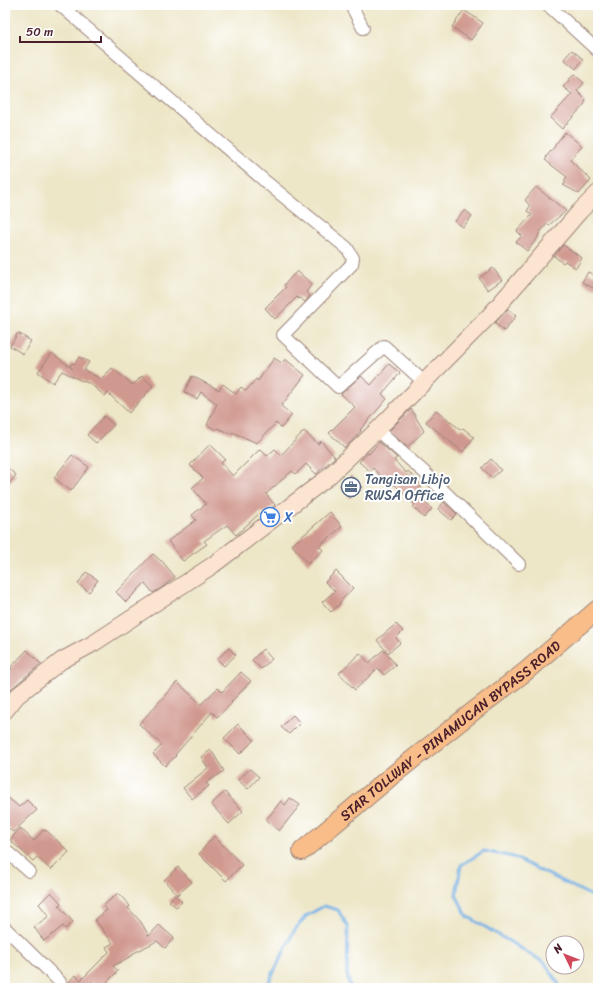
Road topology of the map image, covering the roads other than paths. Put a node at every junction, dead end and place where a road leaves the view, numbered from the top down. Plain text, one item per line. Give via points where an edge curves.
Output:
1 (60, 5) edge
2 (351, 5) edge
3 (548, 5) edge
4 (363, 28) dead end
5 (598, 51) edge
6 (598, 193) edge
7 (424, 382) junction
8 (377, 430) junction
9 (519, 564) dead end
10 (598, 610) edge
11 (5, 711) edge
12 (5, 850) edge
13 (302, 851) dead end
14 (29, 871) dead end
15 (5, 928) edge
16 (60, 982) dead end

1 - 7 street via 347,248 353,258 352,264 283,335 338,387 384,346
2 - 4 street
3 - 5 street
6 - 7 street via 491,314
7 - 8 street
8 - 9 street
8 - 11 street via 326,478 213,565 94,643 61,661 17,696
10 - 13 main road, STAR TOLLWAY - PINAMUCAN BYPASS ROAD
12 - 14 street
15 - 16 street

